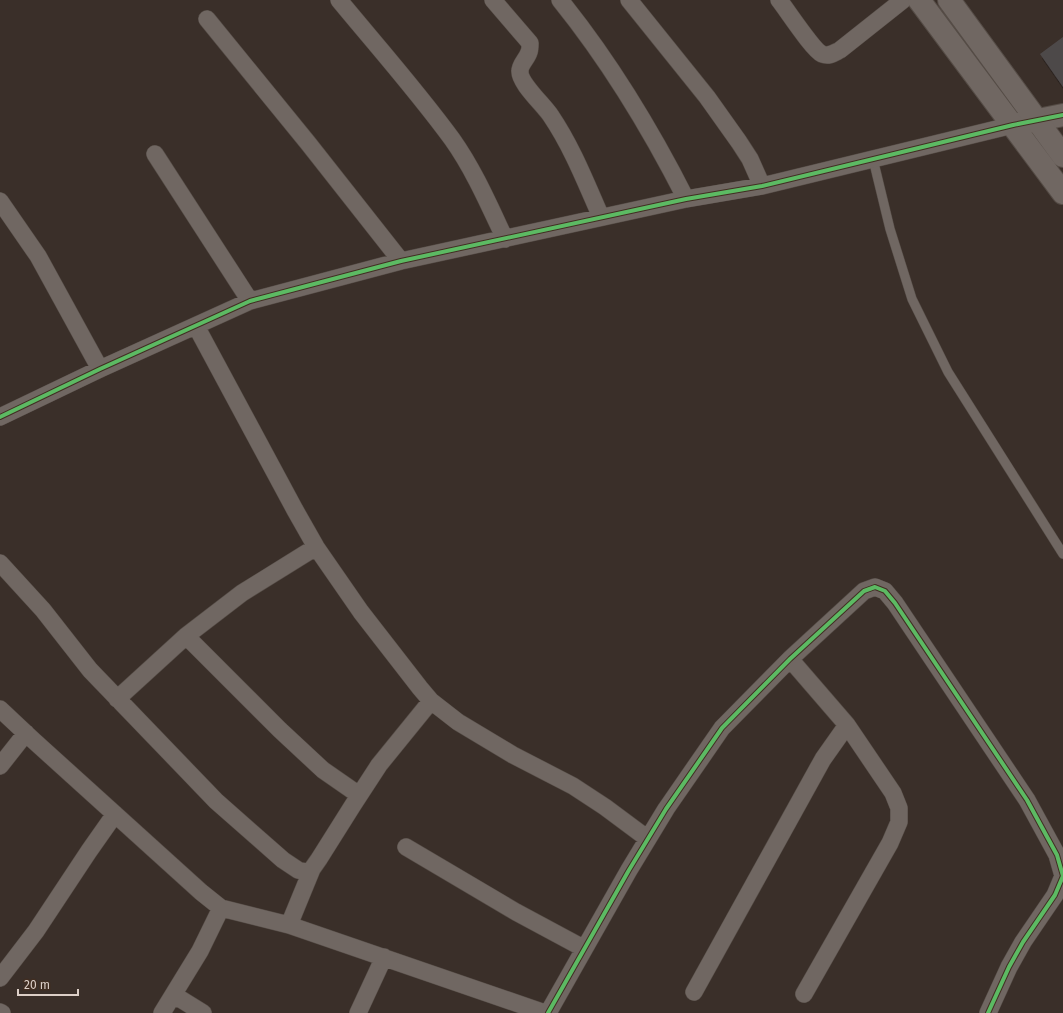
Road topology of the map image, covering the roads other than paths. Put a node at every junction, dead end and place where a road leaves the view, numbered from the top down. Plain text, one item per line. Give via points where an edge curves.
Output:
1 (339, 0) edge
2 (493, 0) edge
3 (560, 0) edge
4 (629, 0) edge
5 (779, 0) edge
6 (903, 0) edge
7 (920, 0) edge
8 (949, 0) edge
9 (207, 19) dead end
10 (1063, 115) edge
11 (1037, 120) junction
12 (1013, 125) junction
13 (155, 154) dead end
14 (1063, 156) edge
15 (873, 159) junction
16 (762, 186) junction
17 (1063, 193) edge
18 (686, 199) junction
19 (0, 201) edge
20 (601, 217) junction
21 (505, 238) junction
22 (401, 261) junction
23 (250, 301) junction
24 (196, 326) junction
25 (100, 369) junction
26 (0, 417) edge
27 (316, 547) junction
28 (1063, 554) edge
29 (0, 562) edge
30 (186, 636) junction
31 (790, 659) junction
32 (117, 699) junction
33 (431, 700) junction
34 (0, 709) edge
35 (847, 725) junction
36 (26, 733) junction
37 (0, 766) edge
38 (359, 796) junction
39 (115, 814) junction
40 (648, 839) junction
41 (406, 847) dead end
42 (312, 869) junction
43 (221, 908) junction
44 (289, 925) junction
45 (584, 948) junction
46 (384, 957) junction
47 (0, 978) edge
48 (694, 992) dead end
49 (804, 994) dead end
50 (174, 995) junction
51 (162, 1013) edge
52 (203, 1013) edge
53 (358, 1013) edge
54 (546, 1013) edge
55 (988, 1013) edge

1 - 21 street via 453,140 476,178
2 - 20 street via 530,44 530,52 519,72 564,137
3 - 18 street via 599,51 634,105
4 - 16 street via 707,97 750,159
5 - 6 street via 815,47 823,54 830,55 840,50
7 - 12 main road
8 - 11 main road
9 - 22 street
10 - 11 main road
11 - 12 main road
11 - 14 main road
12 - 15 street
12 - 17 main road
13 - 23 street
15 - 16 street
15 - 28 lane via 890,229 912,299 948,372
16 - 18 street
18 - 20 street
19 - 25 street via 38,256
20 - 21 street
21 - 22 street
22 - 23 street
23 - 24 street
24 - 25 street
24 - 27 street
25 - 26 street
27 - 30 street via 242,593
27 - 33 street via 361,612
29 - 32 street
30 - 32 street
30 - 38 street via 323,770
31 - 35 street
31 - 40 street via 722,728
31 - 55 street via 864,591 875,587 885,591 1027,800 1057,855 1063,876 1055,895 1009,967
32 - 42 street via 216,801 283,860 298,870 306,872
33 - 38 street via 379,765
33 - 40 street via 458,722 605,806
34 - 36 street
35 - 48 street via 823,759
35 - 49 street via 893,793 899,808 899,822 890,843
36 - 37 street
36 - 39 street
38 - 42 street
39 - 43 street
39 - 47 street via 36,931
40 - 45 street
41 - 45 street via 516,912
42 - 44 street
43 - 44 street
43 - 50 street
44 - 46 street
45 - 54 street
46 - 53 street
46 - 54 street
50 - 51 street
50 - 52 street

